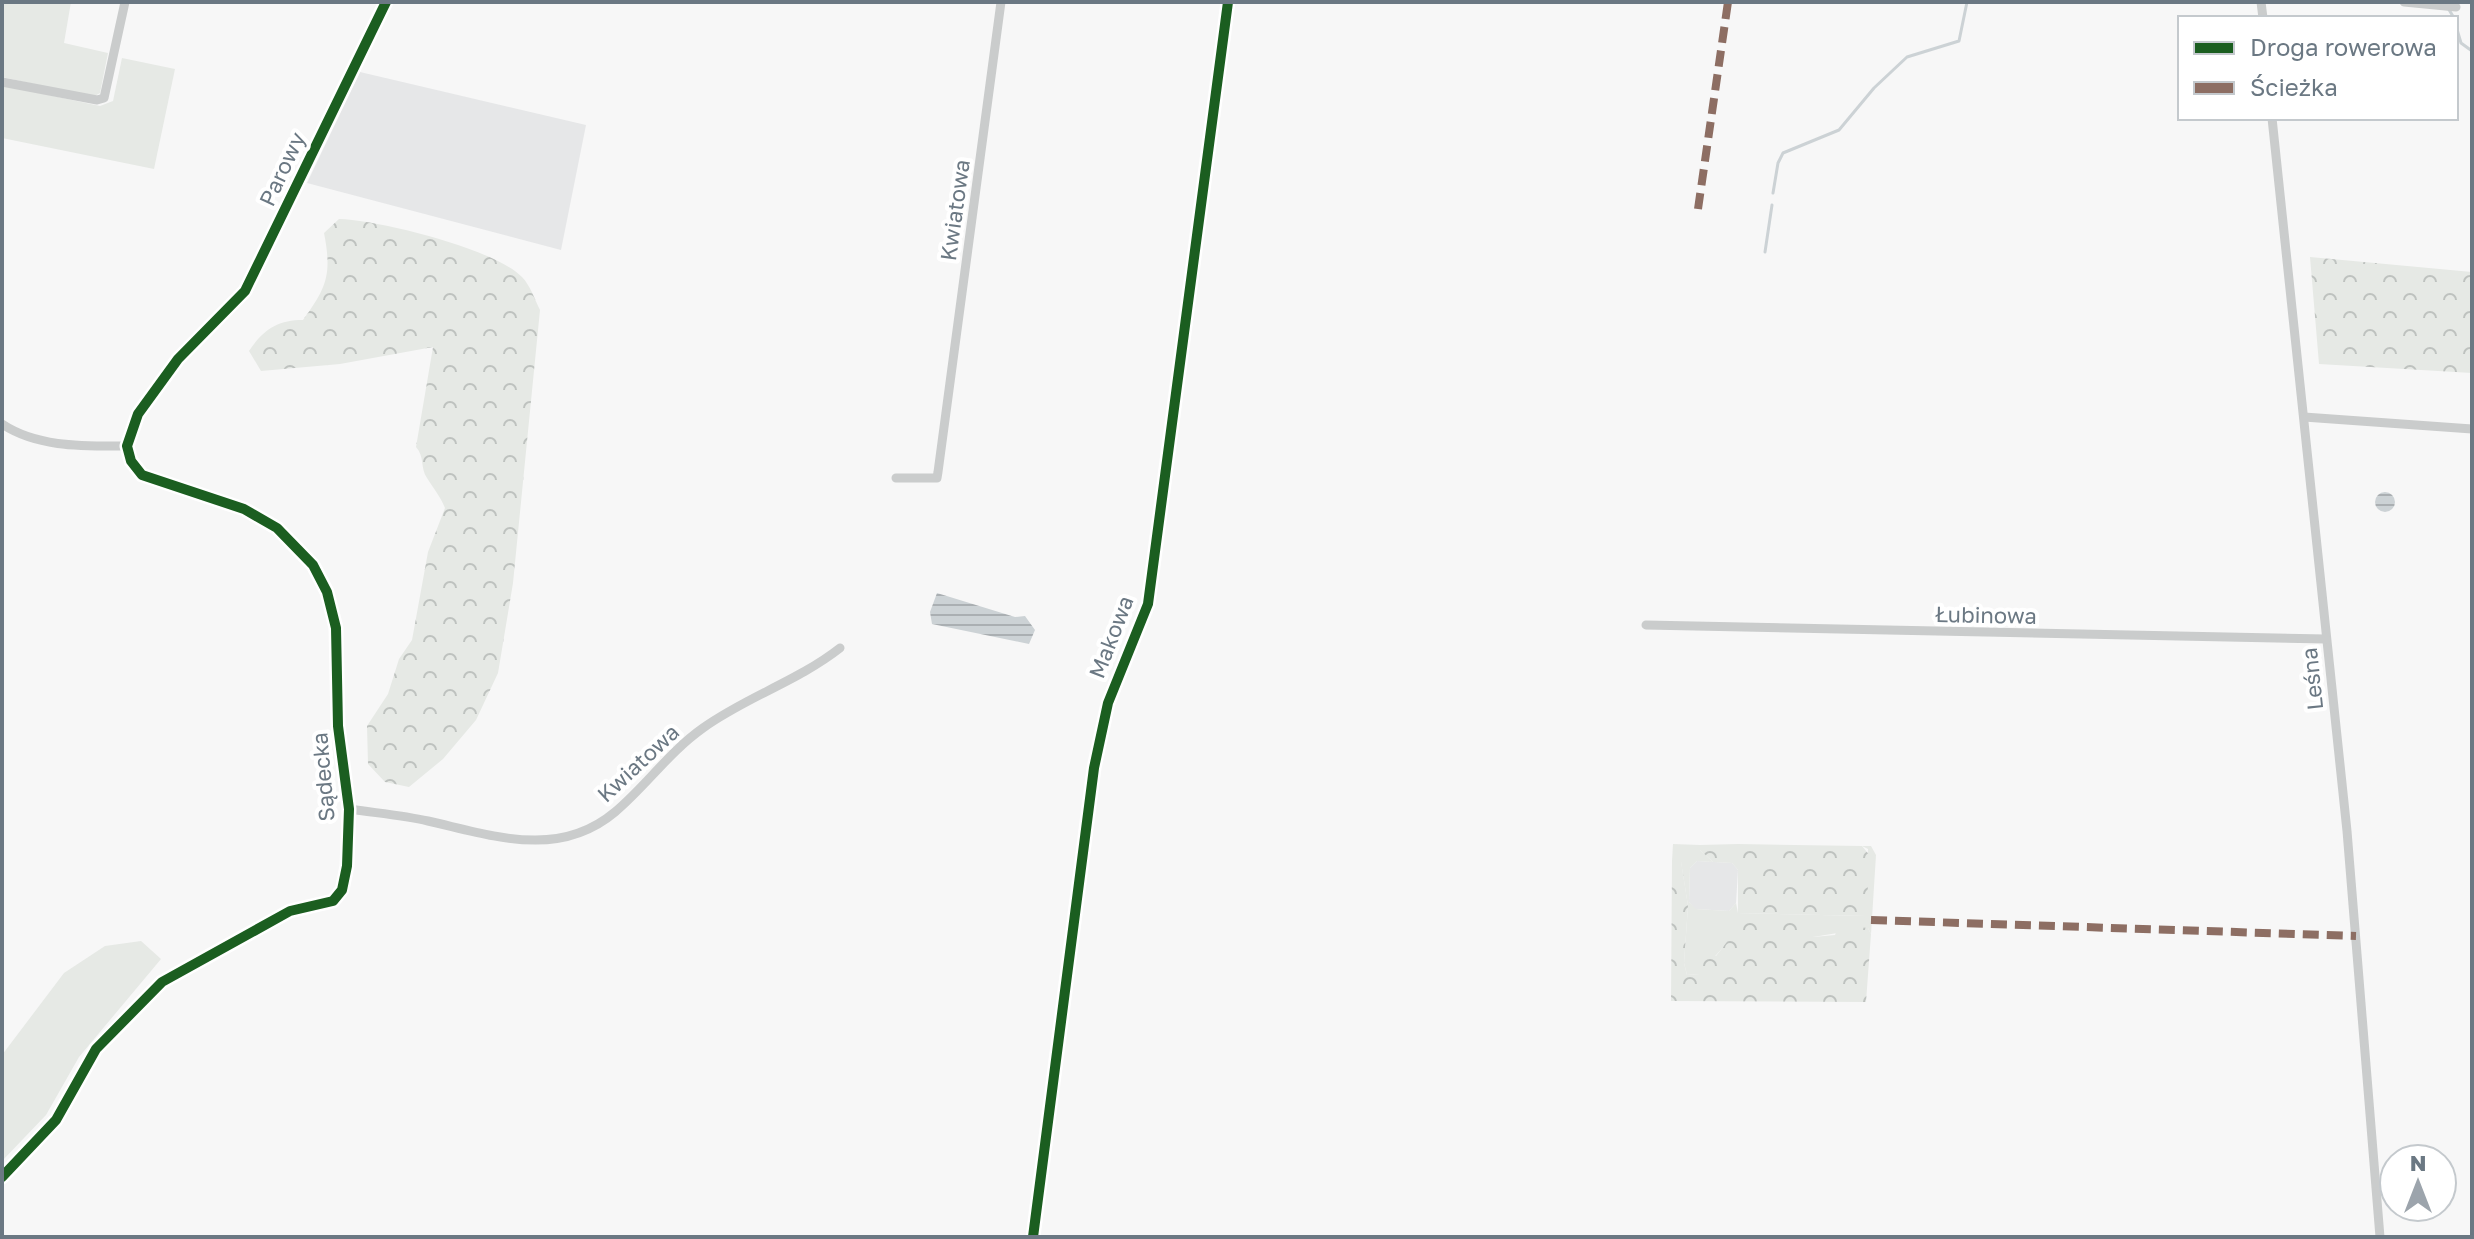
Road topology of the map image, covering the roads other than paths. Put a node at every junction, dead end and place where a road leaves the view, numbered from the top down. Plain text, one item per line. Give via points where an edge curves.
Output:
1 (125, 2) edge
2 (386, 2) edge
3 (1001, 2) edge
4 (1228, 2) edge
5 (2404, 2) edge
6 (2456, 7) dead end
7 (2, 82) edge
8 (2272, 120) edge
9 (2304, 417) junction
10 (2, 424) edge
11 (2472, 429) edge
12 (127, 446) junction
13 (896, 478) dead end
14 (1646, 625) dead end
15 (2326, 639) junction
16 (840, 648) dead end
17 (349, 809) junction
18 (2, 1177) edge
19 (1033, 1237) edge
20 (2380, 1237) edge

1 - 7 street via 104,98
2 - 12 street, Parowy via 245,291 178,359 138,414
3 - 13 street, Kwiatowa via 937,478
4 - 19 street, Makowa via 1148,604 1108,703 1094,768
5 - 6 street
8 - 9 street, Leśna
9 - 11 street
9 - 15 street, Leśna
10 - 12 street via 69,446
12 - 17 street, Sądecka via 142,475 244,509 277,528 313,565 336,628 338,726
14 - 15 street, Łubinowa
15 - 20 street, Leśna via 2350,859
16 - 17 street, Kwiatowa via 705,727 614,813 591,827 539,842 508,841 425,820
17 - 18 street, Sądecka via 347,866 342,890 333,901 290,911 162,982 96,1049 56,1120

